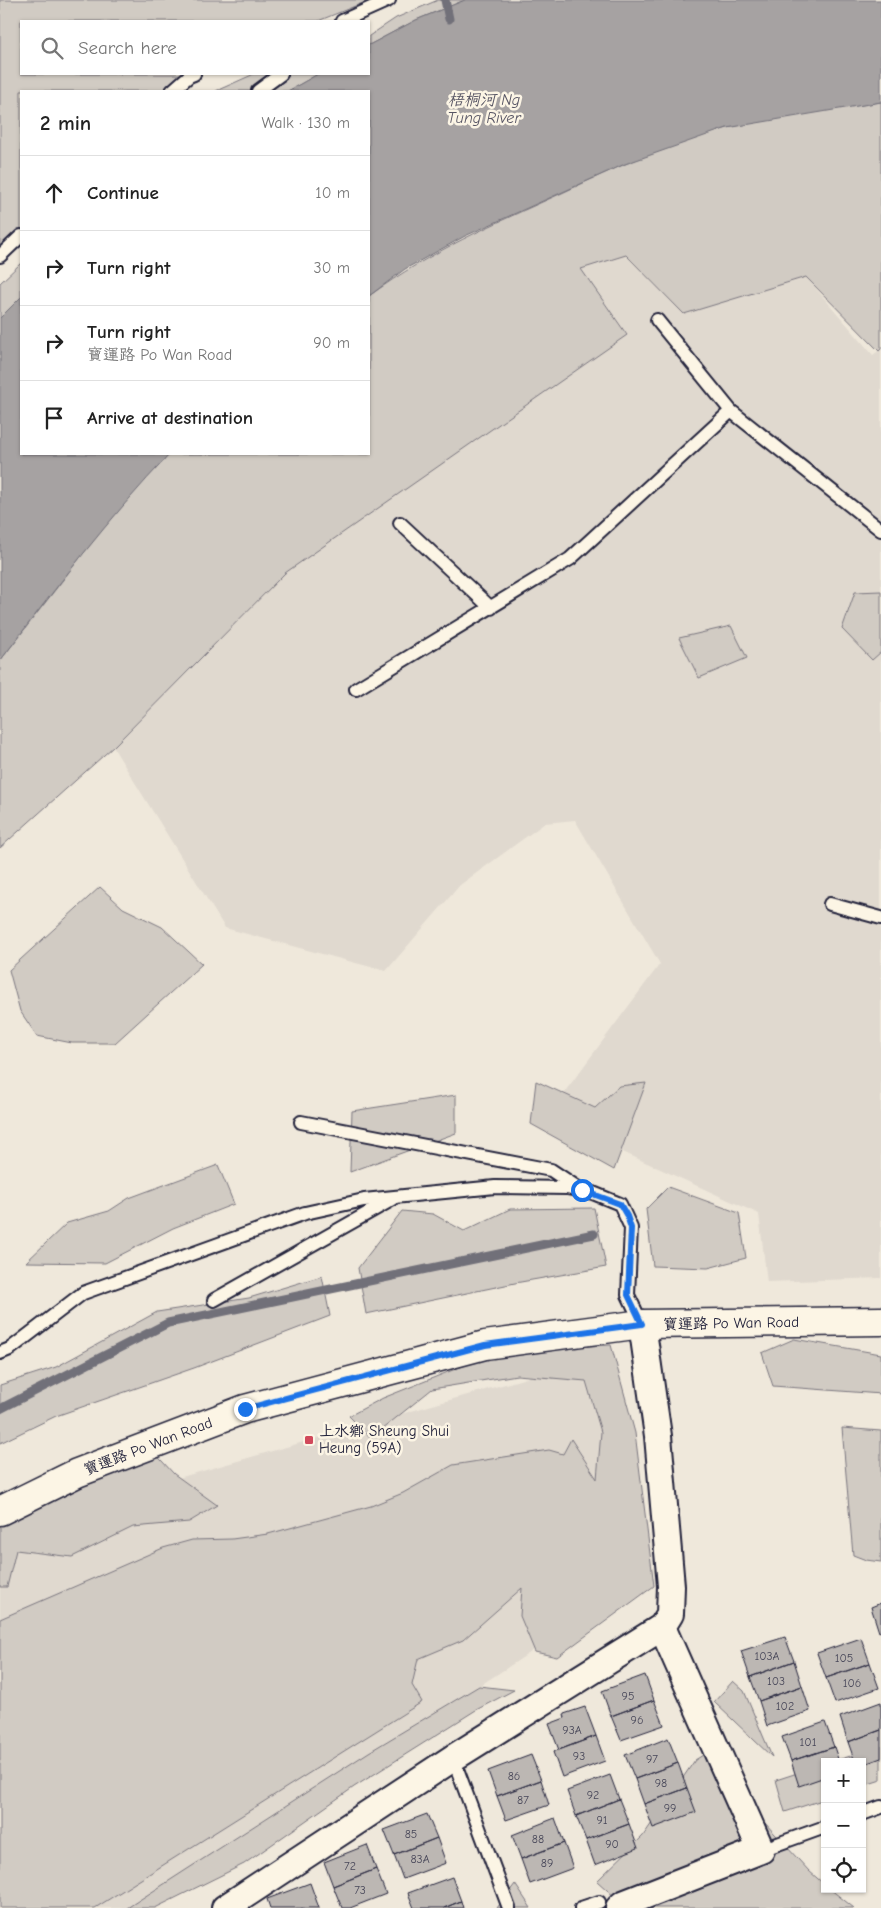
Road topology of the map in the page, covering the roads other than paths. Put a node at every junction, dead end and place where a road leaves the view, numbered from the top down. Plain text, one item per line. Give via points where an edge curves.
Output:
1 (389, 0) edge
2 (348, 20) edge
3 (192, 75) edge
4 (280, 75) edge
5 (173, 90) edge
6 (259, 90) edge
7 (20, 237) edge
8 (0, 256) edge
9 (657, 320) dead end
10 (731, 411) junction
11 (400, 523) dead end
12 (881, 530) edge
13 (490, 608) junction
14 (356, 689) dead end
15 (830, 904) dead end
16 (881, 918) edge
17 (301, 1122) dead end
18 (582, 1190) junction
19 (398, 1196) junction
20 (214, 1300) dead end
21 (832, 1321) junction
22 (881, 1322) edge
23 (642, 1324) junction
24 (881, 1332) edge
25 (0, 1353) edge
26 (0, 1511) edge
27 (662, 1627) junction
28 (453, 1758) junction
29 (881, 1807) edge
30 (866, 1813) edge
31 (821, 1828) edge
32 (761, 1850) junction
33 (609, 1905) edge
34 (225, 1908) edge
35 (509, 1908) edge
36 (581, 1908) edge

1 - 2 lane
3 - 5 lane
4 - 6 lane
7 - 8 lane
9 - 10 lane
10 - 12 lane
10 - 13 lane via 570,559
11 - 13 lane
13 - 14 lane
15 - 16 lane
17 - 18 lane via 551,1170
18 - 19 lane via 494,1187
18 - 23 lane via 620,1204 627,1216 631,1228 628,1295
19 - 20 lane
19 - 25 lane via 305,1213 83,1293 10,1349
21 - 22 street, 寶運路 Po Wan Road
21 - 23 street, 寶運路 Po Wan Road
21 - 24 street, 寶運路 Po Wan Road
23 - 26 street, 寶運路 Po Wan Road via 485,1345 245,1409 77,1473
23 - 27 street via 658,1436 671,1586 670,1614
27 - 28 street
27 - 32 street
28 - 34 street
28 - 35 lane
29 - 30 lane
31 - 32 lane
32 - 33 street via 623,1904
33 - 36 lane

